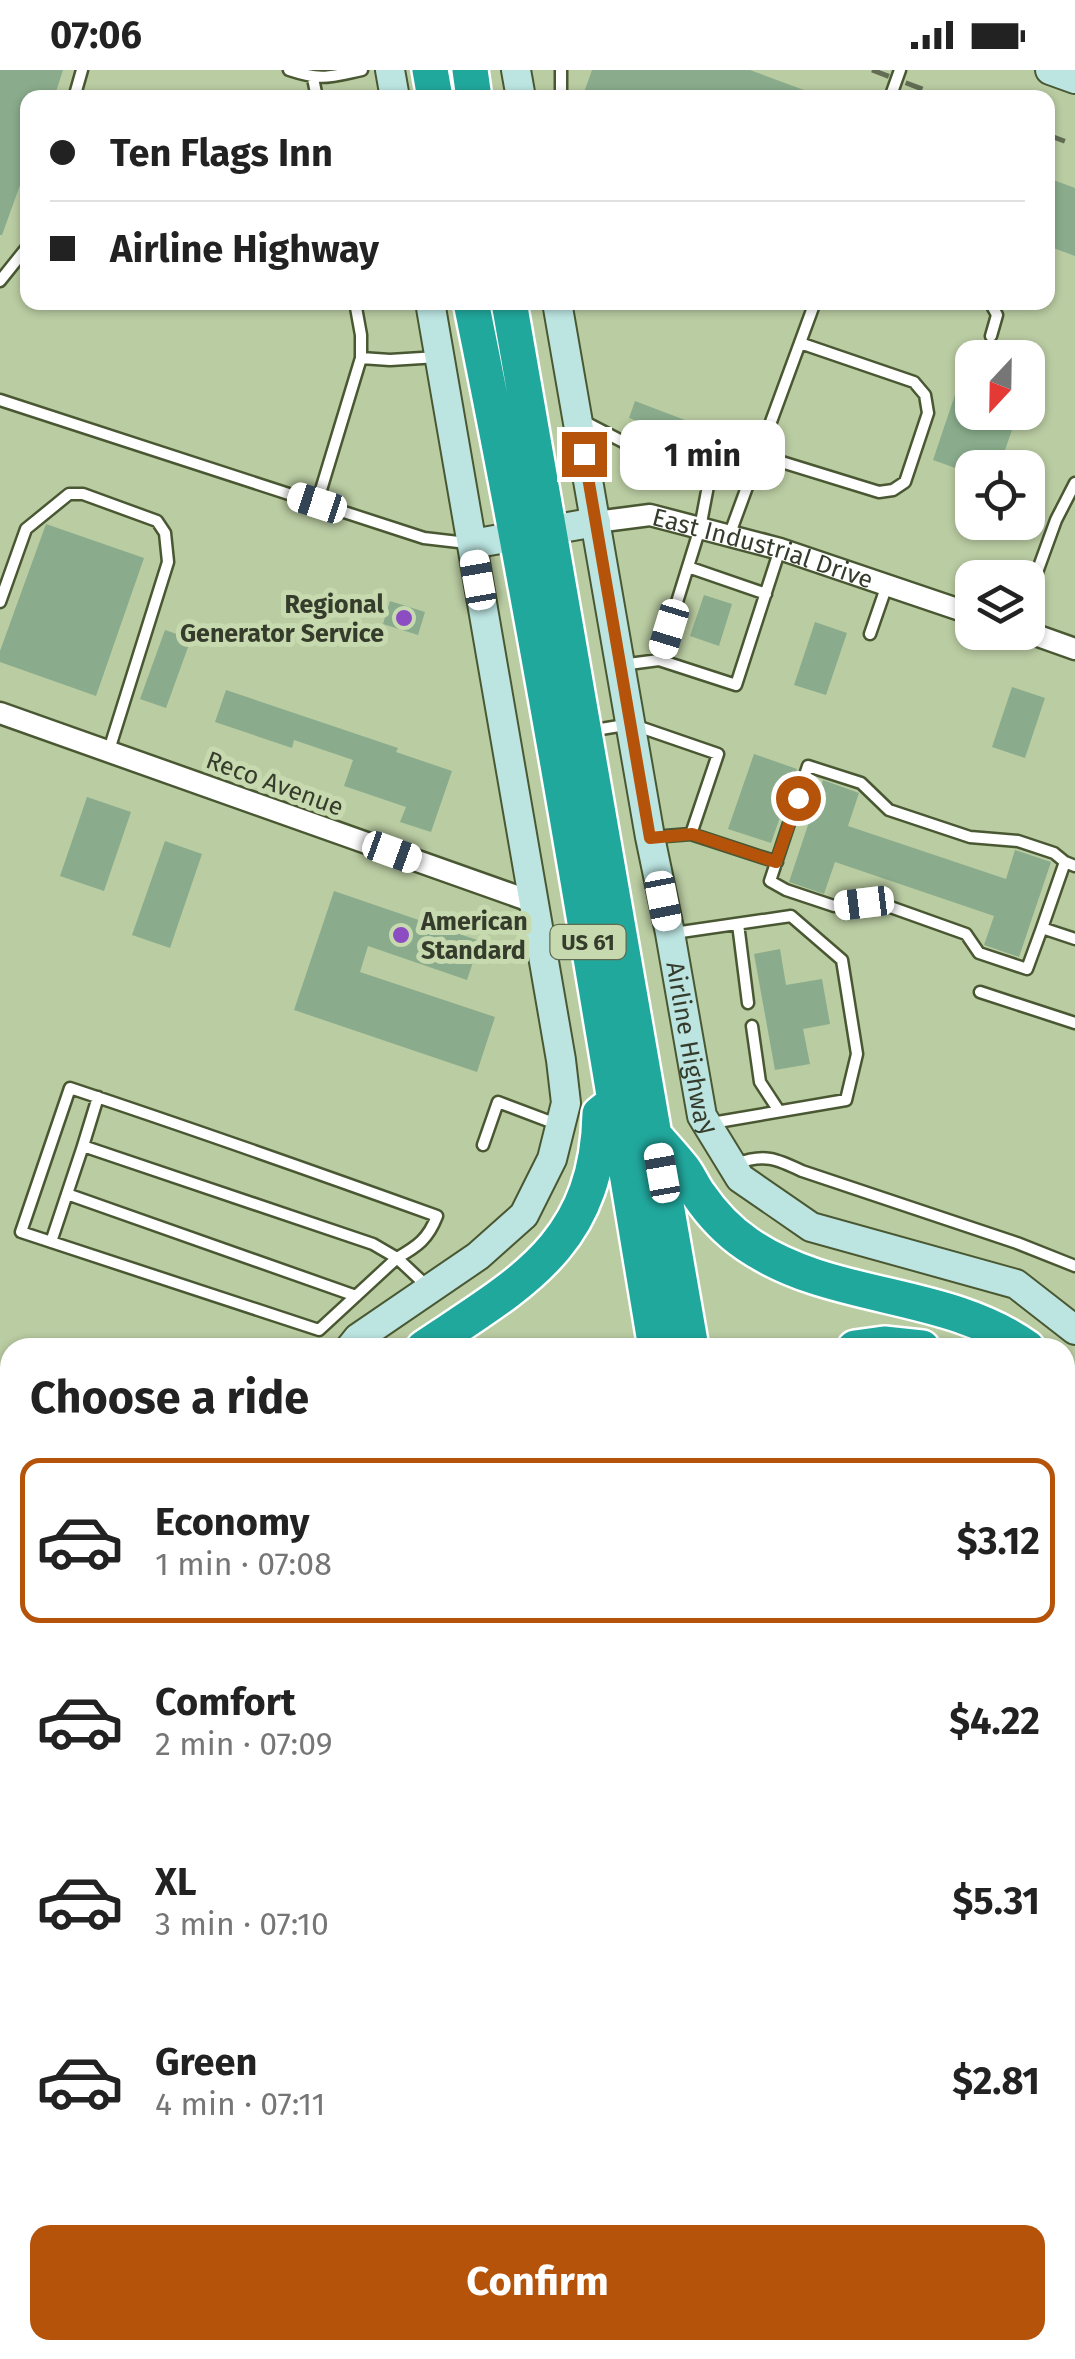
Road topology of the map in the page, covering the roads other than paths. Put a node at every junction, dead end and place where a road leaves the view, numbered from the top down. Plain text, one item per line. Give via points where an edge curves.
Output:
1 (289, 70) edge
2 (362, 70) edge
3 (313, 78) junction
4 (315, 90) edge
5 (20, 256) edge
6 (0, 281) edge
7 (356, 310) edge
8 (431, 310) edge
9 (510, 310) edge
10 (558, 310) edge
11 (812, 310) edge
12 (994, 310) edge
13 (473, 312) edge
14 (992, 336) dead end
15 (800, 342) junction
16 (439, 357) junction
17 (361, 358) junction
18 (0, 400) edge
19 (578, 418) junction
20 (759, 456) junction
21 (1075, 482) edge
22 (317, 503) junction
23 (596, 522) junction
24 (700, 528) junction
25 (532, 534) junction
26 (730, 536) junction
27 (472, 544) junction
28 (780, 549) junction
29 (1041, 560) edge
30 (688, 567) junction
31 (887, 585) junction
32 (766, 594) junction
33 (0, 602) edge
34 (955, 608) edge
35 (870, 634) dead end
36 (1045, 639) edge
37 (1075, 649) edge
38 (659, 660) junction
39 (620, 665) junction
40 (0, 713) edge
41 (630, 724) junction
42 (583, 732) junction
43 (109, 750) junction
44 (692, 834) junction
45 (650, 838) junction
46 (776, 862) junction
47 (1070, 864) edge
48 (533, 902) junction
49 (738, 924) junction
50 (1042, 928) junction
51 (670, 933) junction
52 (1075, 939) edge
53 (980, 992) dead end
54 (748, 1003) dead end
55 (1075, 1022) edge
56 (752, 1026) dead end
57 (98, 1097) junction
58 (615, 1102) junction
59 (779, 1111) junction
60 (706, 1124) junction
61 (560, 1126) junction
62 (656, 1138) junction
63 (483, 1145) dead end
64 (83, 1146) junction
65 (732, 1165) junction
66 (67, 1194) junction
67 (51, 1242) junction
68 (397, 1258) junction
69 (1075, 1266) edge
70 (430, 1289) junction
71 (356, 1296) junction
72 (1074, 1326) edge
73 (358, 1338) edge
74 (439, 1338) edge
75 (654, 1338) edge
76 (690, 1338) edge
77 (1013, 1338) edge

1 - 3 lane
2 - 3 lane
3 - 4 lane
5 - 6 lane
7 - 17 lane
8 - 16 street
9 - 25 highway, Airline Highway / US 61
10 - 19 street, Airline Highway
11 - 15 lane
12 - 14 lane
13 - 25 highway, Airline Highway / US 61
15 - 20 lane
15 - 20 lane via 914,382 925,395 928,413 905,482 879,492
16 - 17 lane
16 - 27 street
17 - 22 lane
18 - 22 lane
19 - 23 street, Airline Highway
19 - 24 lane via 708,486
20 - 26 lane
21 - 29 lane
22 - 27 lane via 424,538
23 - 24 street, East Industrial Drive via 650,515
23 - 25 street, East Industrial Drive
23 - 39 street, Airline Highway
24 - 26 street, East Industrial Drive
24 - 30 lane
25 - 27 street, East Industrial Drive
25 - 42 highway, Airline Highway / US 61
25 - 58 highway, Airline Highway / US 61
26 - 28 street, East Industrial Drive
27 - 48 street
28 - 31 street, East Industrial Drive
28 - 32 lane
30 - 32 lane
30 - 38 lane
31 - 34 street, East Industrial Drive
31 - 35 lane
32 - 38 lane via 736,685
33 - 43 lane via 26,528 69,494 157,521 166,533 168,562
36 - 37 street
38 - 39 lane
39 - 41 street, Airline Highway
40 - 43 street, Reco Avenue
41 - 42 lane
41 - 44 lane via 718,754
41 - 45 street, Airline Highway
42 - 62 highway, Airline Highway / US 61
43 - 48 street, Reco Avenue
44 - 45 lane
44 - 46 lane
45 - 51 street, Airline Highway
46 - 47 lane via 808,766 861,783 888,810 970,837 1018,841
46 - 50 lane via 770,881 786,890 834,906 882,904 966,934 979,953 1027,969
47 - 50 lane
48 - 61 street via 561,1060 566,1103
49 - 51 lane
49 - 54 lane
49 - 59 lane via 791,916 842,960 856,1054 846,1100
50 - 52 lane
51 - 60 street, Airline Highway
53 - 55 lane
56 - 59 lane via 760,1082
57 - 64 lane
57 - 67 lane via 70,1088 21,1232
57 - 68 lane via 437,1216 420,1244
58 - 74 highway via 600,1114 589,1186 554,1249 509,1291
58 - 75 highway, Airline Highway / US 61
59 - 60 lane
60 - 65 street, Airline Highway
61 - 63 lane via 498,1102
61 - 70 street via 524,1216
62 - 76 highway, Airline Highway / US 61
62 - 77 highway via 713,1214 763,1254 817,1277 974,1319
64 - 66 lane
64 - 68 lane via 374,1244
65 - 69 lane via 776,1158
65 - 72 street, Airline Highway via 740,1178 812,1226 1016,1284
66 - 67 lane
66 - 71 lane
67 - 71 lane via 318,1330
68 - 70 lane
68 - 71 lane
70 - 73 street

